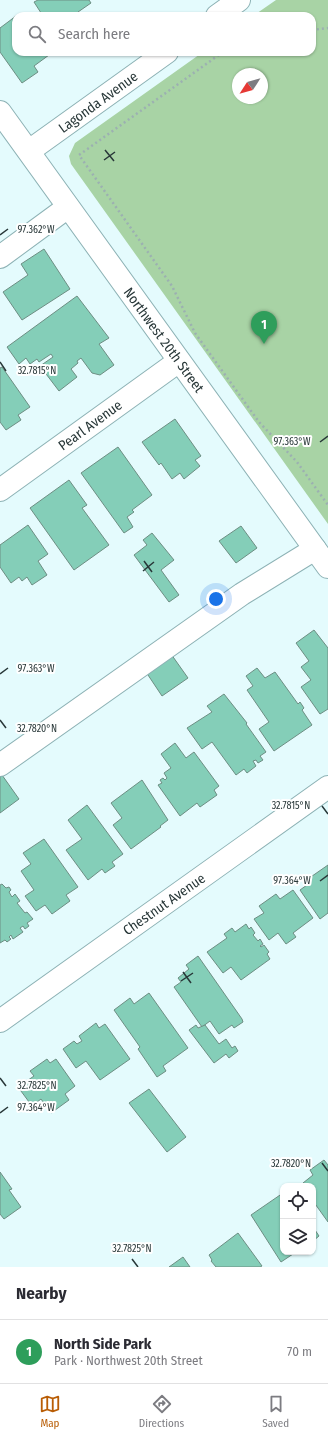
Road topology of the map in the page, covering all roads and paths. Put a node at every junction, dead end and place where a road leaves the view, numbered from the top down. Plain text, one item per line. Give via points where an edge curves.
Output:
1 (239, 0) edge
2 (222, 12) edge
3 (328, 28) edge
4 (316, 30) edge
5 (161, 56) edge
6 (217, 56) edge
7 (0, 112) edge
8 (28, 151) junction
9 (68, 207) junction
10 (0, 257) edge
11 (179, 361) junction
12 (0, 490) edge
13 (328, 505) edge
14 (315, 549) junction
15 (328, 567) edge
16 (0, 765) edge
17 (328, 788) edge
18 (0, 1021) edge

1 - 2 street
3 - 4 path
5 - 8 street, Lagonda Avenue
6 - 13 path via 79,155 172,286 204,346 259,422 297,462
7 - 8 street, Northwest 20th Street
8 - 9 street, Northwest 20th Street
9 - 10 street
9 - 11 street, Northwest 20th Street
11 - 12 street, Pearl Avenue
11 - 14 street, Northwest 20th Street
14 - 15 street, Northwest 20th Street
14 - 16 street via 242,594
17 - 18 street, Chestnut Avenue

